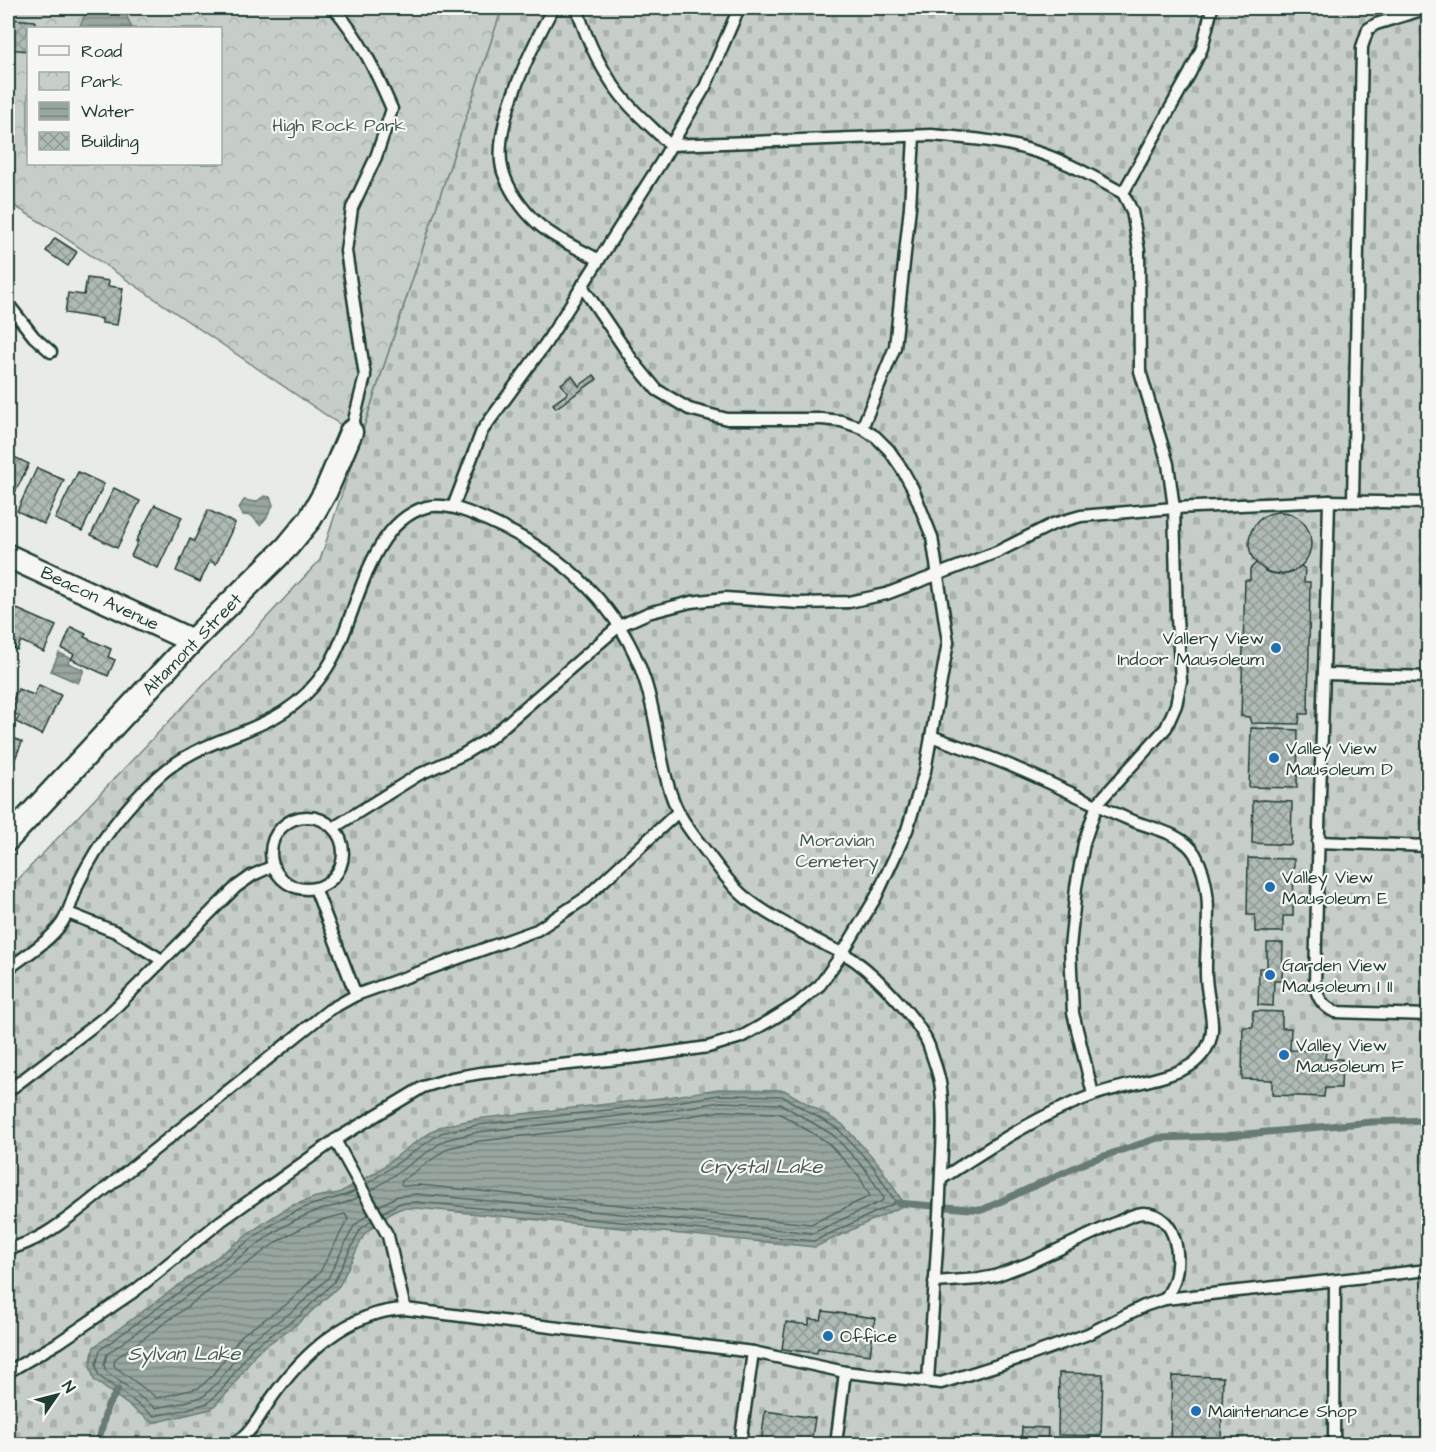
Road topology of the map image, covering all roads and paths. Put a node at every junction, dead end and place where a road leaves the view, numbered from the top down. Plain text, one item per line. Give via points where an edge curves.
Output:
1 (334, 8) edge
2 (553, 8) edge
3 (577, 8) edge
4 (739, 8) edge
5 (1212, 8) edge
6 (1428, 8) edge
7 (914, 136) junction
8 (670, 146) junction
9 (1123, 193) junction
10 (598, 260) junction
11 (583, 284) junction
12 (8, 303) edge
13 (51, 351) dead end
14 (862, 428) junction
15 (351, 432) joint
16 (1329, 501) junction
17 (1353, 501) junction
18 (1428, 503) edge
19 (453, 507) junction
20 (1174, 508) junction
21 (8, 556) edge
22 (939, 574) junction
23 (619, 626) junction
24 (192, 641) junction
25 (1325, 674) junction
26 (1428, 677) edge
27 (931, 736) junction
28 (1097, 804) junction
29 (678, 812) junction
30 (333, 828) junction
31 (9, 836) edge
32 (1318, 842) junction
33 (1428, 846) edge
34 (273, 866) junction
35 (315, 888) junction
36 (68, 913) junction
37 (842, 954) junction
38 (162, 960) junction
39 (8, 969) edge
40 (356, 995) junction
41 (1428, 1015) edge
42 (8, 1091) edge
43 (1093, 1095) junction
44 (335, 1140) junction
45 (940, 1179) junction
46 (8, 1249) edge
47 (1428, 1270) edge
48 (1335, 1281) junction
49 (934, 1282) junction
50 (1165, 1299) junction
51 (405, 1309) junction
52 (753, 1352) junction
53 (8, 1372) edge
54 (844, 1372) junction
55 (928, 1381) junction
56 (240, 1443) edge
57 (740, 1444) edge
58 (836, 1444) edge
59 (1334, 1444) edge

1 - 15 lane via 356,34 392,109 376,157 352,208 346,251 365,376
2 - 10 lane via 529,52 509,107 502,144 503,170 513,195 536,222
3 - 8 lane via 603,69 629,105
4 - 8 lane via 705,87
5 - 9 lane via 1202,48 1190,73
6 - 17 lane via 1376,24 1368,29 1362,47
7 - 8 lane
7 - 9 lane via 976,139 1029,150 1073,166
7 - 14 lane via 895,347
8 - 10 lane
9 - 20 lane via 1132,212 1139,251 1140,371 1168,465
10 - 11 lane
11 - 14 lane via 633,361 657,390 689,409 727,419 832,420
11 - 19 lane via 482,432
12 - 13 lane via 34,337
14 - 22 lane via 889,450 913,489 932,537
15 - 24 street, Altamont Street via 310,519
16 - 17 lane
16 - 20 lane
16 - 25 lane
17 - 18 lane
19 - 23 lane via 533,543 581,579
19 - 36 lane via 428,507 402,520 384,538 370,563 342,642 310,692 296,705 248,732 183,758 137,797 101,839
20 - 22 lane via 1081,516 1053,524 997,552
20 - 28 lane via 1181,681 1176,705 1166,728
21 - 24 street, Beacon Avenue
22 - 23 lane via 886,594 849,602 725,598 648,613
22 - 27 lane via 948,642
23 - 29 lane via 645,680 665,778
23 - 30 lane via 490,738 418,775
24 - 31 street, Altamont Street
25 - 26 lane
25 - 32 lane
27 - 28 lane
27 - 37 lane via 907,830 876,897
28 - 43 lane via 1084,843 1070,948 1073,1013
28 - 43 lane via 1180,839 1194,852 1207,890 1206,974 1214,1024 1204,1053 1192,1065
29 - 37 lane via 744,896
29 - 40 lane via 584,898 537,930
30 - 34 lane via 311,817 287,822 272,842
30 - 35 lane via 343,858 333,878
32 - 33 lane
32 - 41 lane via 1315,987 1319,1000 1335,1012
34 - 35 lane via 278,875 295,887
34 - 38 lane via 236,887
35 - 40 lane
36 - 38 lane via 116,932
36 - 39 lane via 50,936
37 - 44 lane via 820,985 797,1004 741,1037 708,1047 638,1057 452,1078 423,1087
37 - 45 lane via 854,960 899,1001 927,1040 941,1085
38 - 42 lane via 109,1014
40 - 46 lane via 328,1010 44,1236
43 - 45 lane via 1050,1112
44 - 51 lane via 388,1236
44 - 53 lane via 221,1221 136,1290
45 - 49 lane
47 - 48 lane
48 - 50 lane
48 - 59 lane
49 - 50 lane via 995,1276 1143,1213 1155,1215 1167,1224 1176,1240 1174,1282
49 - 55 lane
50 - 55 lane via 1030,1355 941,1383
51 - 52 lane
51 - 56 lane via 358,1320 332,1335 277,1390
52 - 54 lane
52 - 57 lane
54 - 55 lane
54 - 58 lane

